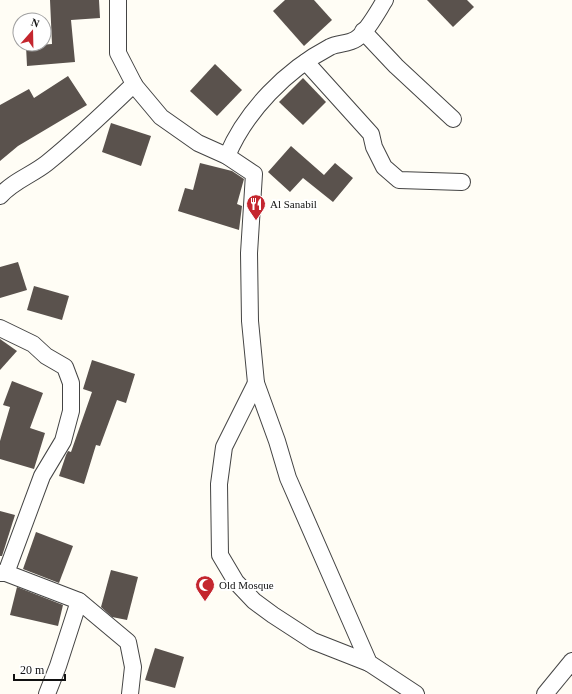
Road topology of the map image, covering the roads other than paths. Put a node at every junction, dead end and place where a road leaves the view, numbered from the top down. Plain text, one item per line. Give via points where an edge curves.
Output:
1 (118, 0) edge
2 (385, 0) edge
3 (363, 31) junction
4 (306, 62) junction
5 (134, 84) junction
6 (453, 119) dead end
7 (227, 156) junction
8 (462, 182) dead end
9 (0, 196) edge
10 (0, 328) edge
11 (256, 383) junction
12 (3, 573) edge
13 (79, 601) junction
14 (572, 661) edge
15 (369, 663) junction
16 (567, 673) edge
17 (397, 688) edge
18 (47, 694) edge
19 (130, 694) edge
20 (416, 694) edge
21 (545, 694) edge

1 - 5 street via 118,53
2 - 3 street
3 - 4 street via 356,39 330,46
3 - 6 street
4 - 7 street via 288,75 252,113 235,137
4 - 8 street via 371,134 384,167 399,180
5 - 7 street via 161,117 198,143
5 - 9 street via 45,165 6,189
7 - 11 street via 254,174 249,253 250,321
10 - 12 street via 33,344 46,356 65,367 71,383 71,411 63,441 42,476
11 - 15 street via 288,478
11 - 15 street via 224,447 220,484 220,555 236,582 254,601 273,615 313,641
12 - 13 street
13 - 18 street
13 - 19 street via 128,642 133,667
14 - 16 street
15 - 17 street
16 - 21 street
17 - 20 street

